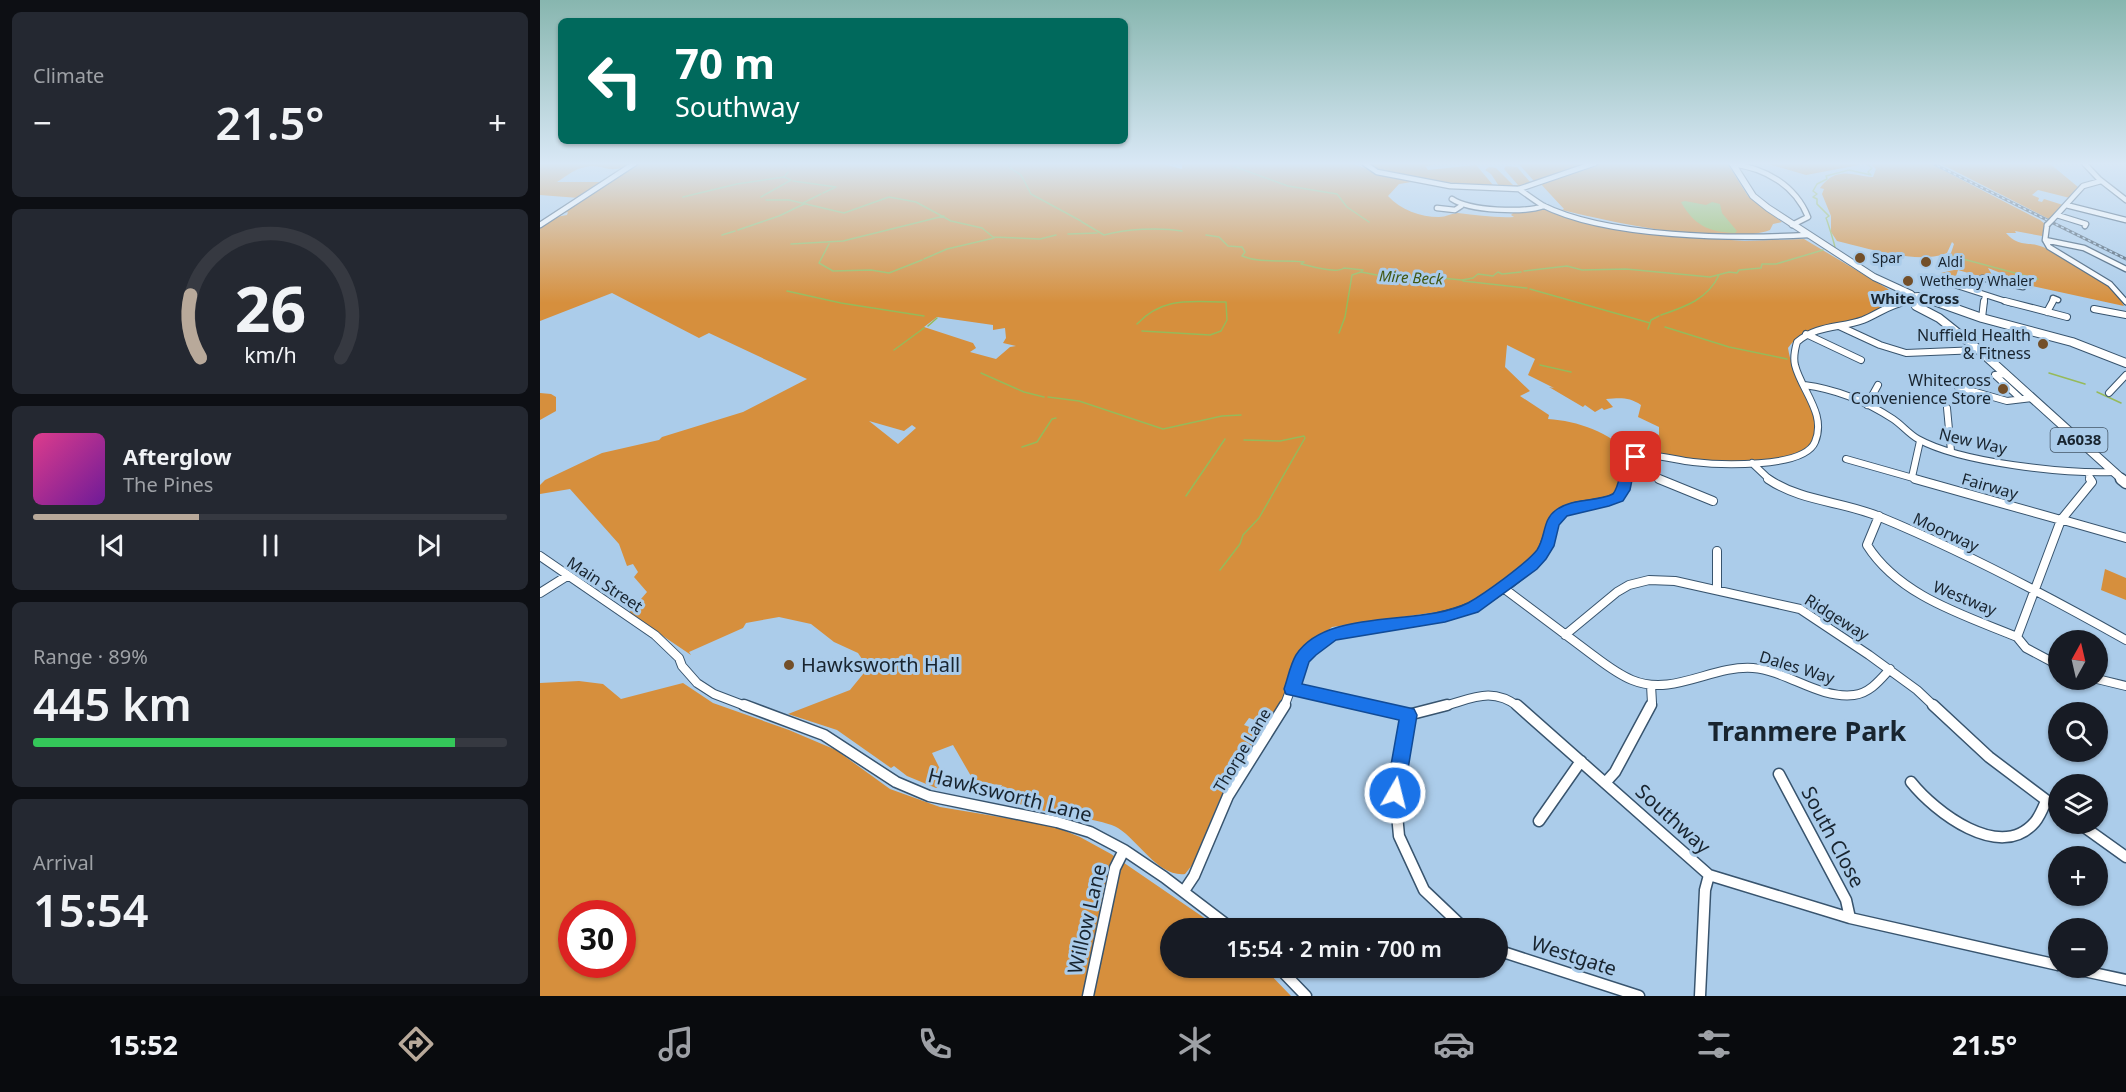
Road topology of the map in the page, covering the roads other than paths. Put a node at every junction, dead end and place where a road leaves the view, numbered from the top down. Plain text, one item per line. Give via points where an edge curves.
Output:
1 (564, 209) edge
2 (1557, 209) edge
3 (1771, 209) edge
4 (1803, 209) edge
5 (2062, 209) edge
6 (2084, 209) edge
7 (2057, 215) junction
8 (2126, 220) edge
9 (540, 225) edge
10 (1792, 225) junction
11 (2088, 225) dead end
12 (1808, 236) junction
13 (2045, 240) junction
14 (2126, 269) edge
15 (1982, 278) dead end
16 (1952, 284) dead end
17 (2007, 285) junction
18 (1890, 286) junction
19 (2023, 286) dead end
20 (1912, 295) junction
21 (1985, 296) junction
22 (1922, 297) junction
23 (1905, 299) junction
24 (2001, 300) junction
25 (2058, 300) dead end
26 (2126, 302) edge
27 (1927, 305) junction
28 (1916, 306) junction
29 (1949, 308) junction
30 (2094, 309) dead end
31 (2047, 312) junction
32 (1933, 314) junction
33 (2126, 315) edge
34 (2067, 317) dead end
35 (1982, 318) junction
36 (1839, 326) junction
37 (1806, 334) junction
38 (1978, 350) junction
39 (1861, 360) dead end
40 (2126, 363) edge
41 (2006, 374) junction
42 (2126, 375) edge
43 (1804, 385) junction
44 (1878, 386) dead end
45 (1958, 387) dead end
46 (2109, 393) dead end
47 (2032, 398) junction
48 (2021, 399) junction
49 (1867, 405) junction
50 (1947, 408) dead end
51 (1920, 441) junction
52 (1952, 451) junction
53 (1846, 459) dead end
54 (1752, 463) junction
55 (1629, 464) junction
56 (2088, 472) junction
57 (2115, 472) junction
58 (1912, 477) junction
59 (2126, 482) edge
60 (1713, 501) dead end
61 (1879, 516) junction
62 (2062, 520) junction
63 (2126, 538) edge
64 (1718, 551) dead end
65 (540, 556) edge
66 (567, 576) junction
67 (1502, 587) junction
68 (2034, 589) junction
69 (1716, 590) junction
70 (540, 593) edge
71 (655, 634) joint
72 (1565, 635) junction
73 (2017, 637) junction
74 (2126, 640) edge
75 (2048, 660) edge
76 (1890, 669) junction
77 (2108, 682) edge
78 (1651, 685) junction
79 (2126, 686) edge
80 (1292, 689) junction
81 (1408, 715) junction
82 (1581, 761) junction
83 (1779, 774) dead end
84 (1911, 782) dead end
85 (1605, 783) junction
86 (2046, 801) joint
87 (1539, 821) dead end
88 (2094, 834) edge
89 (1124, 850) junction
90 (2126, 857) edge
91 (1709, 875) junction
92 (1184, 891) junction
93 (1218, 918) edge
94 (1453, 918) edge
95 (1850, 918) junction
96 (1508, 954) edge
97 (2048, 963) edge
98 (2108, 976) edge
99 (1289, 978) edge
100 (2126, 980) edge
101 (1088, 996) edge
102 (1306, 996) edge
103 (1639, 996) edge
104 (1700, 996) edge

1 - 9 street
2 - 12 street via 1602,222 1684,235
3 - 10 main road
4 - 10 street via 1808,217
5 - 7 street
6 - 8 street
7 - 11 street
7 - 13 street, bridge via 2047,225
10 - 12 main road
12 - 18 main road
13 - 14 street via 2084,248
13 - 26 street via 2058,254 2108,281
15 - 17 street
16 - 21 street
17 - 19 street
17 - 24 street
18 - 20 main road
18 - 23 main road
20 - 22 main road
20 - 23 main road
21 - 24 street
21 - 35 street
22 - 27 main road
22 - 29 main road
23 - 28 main road
23 - 36 street via 1862,320
24 - 31 street
25 - 31 street via 2053,298
27 - 28 main road
27 - 29 main road
27 - 32 main road, A6038
28 - 32 main road, A6038
29 - 35 main road
30 - 33 street
31 - 34 street
32 - 38 main road, A6038
35 - 40 main road via 2066,340
36 - 37 street
36 - 38 street via 1906,353
37 - 39 street
37 - 43 street via 1797,342 1794,362
38 - 41 main road, A6038
41 - 47 main road, A6038
41 - 48 street via 1995,375
42 - 46 street
43 - 49 street, New Way
43 - 54 street via 1817,419 1813,449 1799,456
44 - 49 street
45 - 48 street via 2007,401
47 - 48 street
47 - 57 main road, A6038
49 - 51 street, New Way via 1893,419
50 - 52 street
51 - 52 street, New Way
51 - 58 street
52 - 56 street, New Way via 1988,460
53 - 58 street, Fairway
54 - 55 street via 1697,462 1643,455
54 - 61 street, Moorway via 1770,482 1794,494
55 - 60 street
55 - 67 street, Thorpe Lane via 1624,490 1618,497 1562,512 1552,523 1541,555
56 - 57 street, New Way
56 - 62 street via 2092,482
57 - 59 main road, A6038
58 - 62 street, Fairway
61 - 68 street, Moorway
61 - 73 street, Westway via 1867,545 1877,561 1924,598
62 - 63 street, Fairway
62 - 68 street
64 - 69 street
65 - 66 street, Main Street
66 - 70 street
66 - 71 street, Main Street
67 - 72 street, Dales Way
67 - 80 street, Thorpe Lane via 1462,612 1332,634 1302,659
68 - 73 street
68 - 74 street, Moorway
69 - 72 street, Ridgeway via 1661,579 1638,581 1617,592
69 - 76 street, Ridgeway via 1800,609
71 - 89 street, Hawksworth Lane via 697,683 714,694 824,735 896,782 929,796 1057,822 1090,832
72 - 78 street, Dales Way via 1623,676
73 - 75 street, Westway via 2026,648
76 - 78 street, Dales Way via 1873,688 1853,695 1828,693 1754,668 1725,669
76 - 86 street, Ridgeway via 1989,757
77 - 79 street
78 - 85 street via 1652,703 1615,772
80 - 81 street, Southway
80 - 92 street, Thorpe Lane via 1228,796
81 - 82 street, Southway via 1483,694 1500,695 1522,709
81 - 94 street via 1395,793 1399,836 1424,891
82 - 85 street, Southway
82 - 87 street
83 - 95 street, South Close via 1846,900
84 - 86 street via 1946,817 1993,835 2009,835 2032,825
85 - 91 street, Southway
88 - 90 street
89 - 92 street, Hawksworth Lane
89 - 101 street, Willow Lane via 1115,868
91 - 95 street, Southway
91 - 104 street
92 - 93 street, Hawksworth Lane
95 - 97 street, Southway
96 - 103 street, Westgate
98 - 100 street
99 - 102 street

